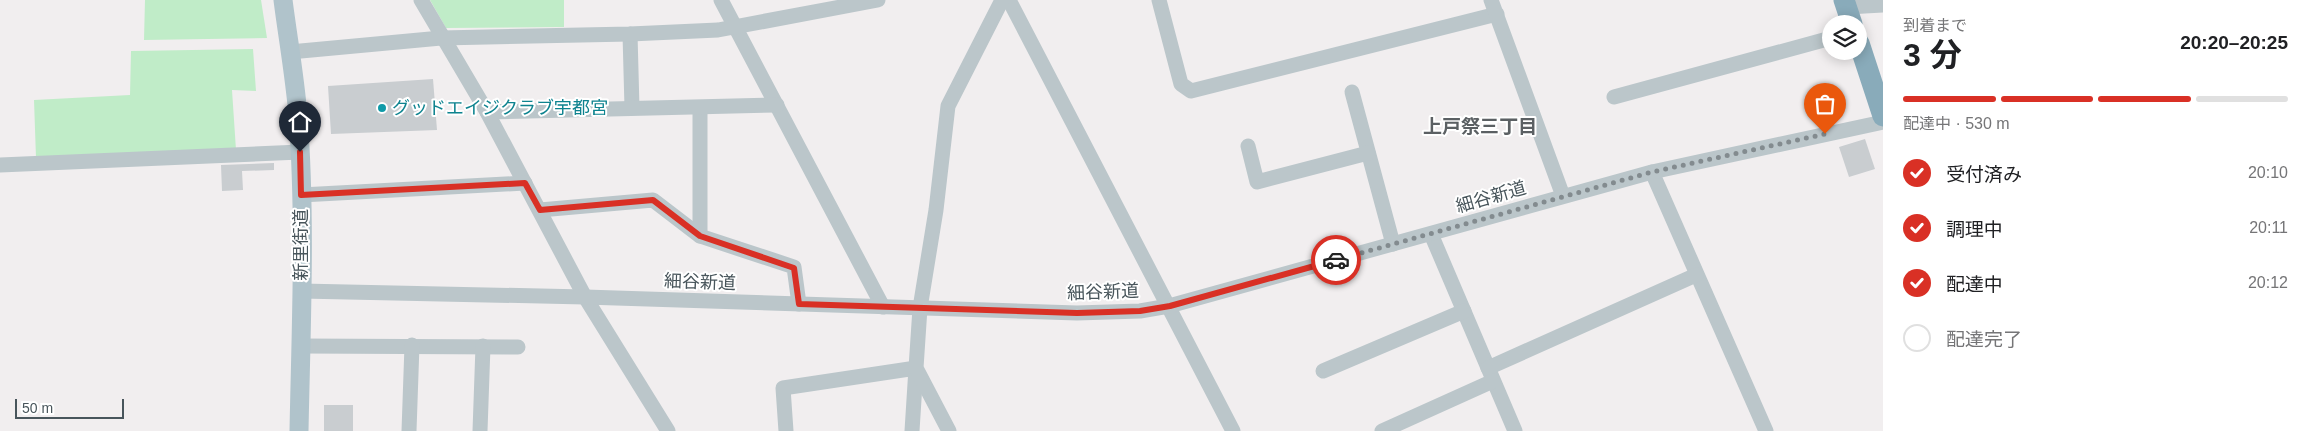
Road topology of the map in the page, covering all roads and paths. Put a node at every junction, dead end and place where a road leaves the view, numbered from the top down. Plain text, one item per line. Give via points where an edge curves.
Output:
1 (283, 0) edge
2 (420, 0) edge
3 (721, 0) edge
4 (878, 0) edge
5 (1002, 0) edge
6 (1009, 0) edge
7 (1159, 0) edge
8 (1883, 5) edge
9 (1494, 7) edge
10 (1848, 10) edge
11 (735, 27) junction
12 (630, 34) junction
13 (441, 38) junction
14 (1822, 40) edge
15 (290, 52) junction
16 (1865, 60) edge
17 (1352, 92) dead end
18 (1614, 97) dead end
19 (778, 105) junction
20 (632, 108) junction
21 (700, 108) junction
22 (486, 112) junction
23 (1883, 116) edge
24 (1883, 122) edge
25 (1248, 146) dead end
26 (300, 152) junction
27 (1368, 153) junction
28 (0, 165) edge
29 (1652, 172) junction
30 (525, 183) junction
31 (301, 195) junction
32 (1563, 196) junction
33 (540, 210) junction
34 (1431, 234) junction
35 (700, 236) junction
36 (1393, 244) junction
37 (1696, 275) junction
38 (301, 291) junction
39 (585, 297) junction
40 (799, 304) junction
41 (1170, 306) junction
42 (883, 307) junction
43 (920, 308) junction
44 (1464, 311) junction
45 (412, 345) junction
46 (300, 346) junction
47 (483, 346) junction
48 (518, 346) dead end
49 (916, 368) junction
50 (1323, 371) dead end
51 (1490, 374) junction
52 (299, 431) edge
53 (409, 431) edge
54 (480, 431) edge
55 (668, 431) edge
56 (786, 431) edge
57 (912, 431) edge
58 (949, 431) edge
59 (1233, 431) edge
60 (1382, 431) edge
61 (1515, 431) edge
62 (1766, 431) edge

1 - 15 main road, 新里街道
2 - 13 street
3 - 11 street
4 - 11 street
5 - 43 street via 948,106
6 - 41 street
7 - 9 street via 1181,84 1191,90
8 - 10 street
9 - 32 street
11 - 12 street
11 - 19 street
12 - 13 street
12 - 20 street
13 - 15 street via 335,51
13 - 22 street
14 - 18 street
15 - 26 main road, 新里街道
16 - 23 highway
17 - 27 street
19 - 21 street
19 - 42 street
20 - 21 street
20 - 22 street
21 - 35 street
22 - 30 street
24 - 29 street, 細谷新道
25 - 27 street via 1257,182
26 - 28 street
26 - 31 main road, 新里街道
27 - 36 street
29 - 32 street, 細谷新道
29 - 37 street
30 - 31 street
30 - 33 street
31 - 38 main road, 新里街道
32 - 34 street, 細谷新道
33 - 35 street via 653,200
33 - 39 street
34 - 36 street, 細谷新道
34 - 44 street
35 - 40 street via 794,268
36 - 41 street, 細谷新道
37 - 51 street
37 - 62 street
38 - 39 street, 細谷新道
38 - 46 main road, 新里街道
39 - 40 street, 細谷新道
39 - 55 street
40 - 42 street, 細谷新道
41 - 43 street, 細谷新道 via 1108,313
41 - 59 street
42 - 43 street, 細谷新道
43 - 49 street
44 - 50 street
44 - 51 street
45 - 46 street
45 - 47 street
45 - 53 street
46 - 52 main road, 新里街道
47 - 48 street
47 - 54 street
49 - 56 street via 783,388
49 - 57 street
49 - 58 street
51 - 60 street
51 - 61 street

